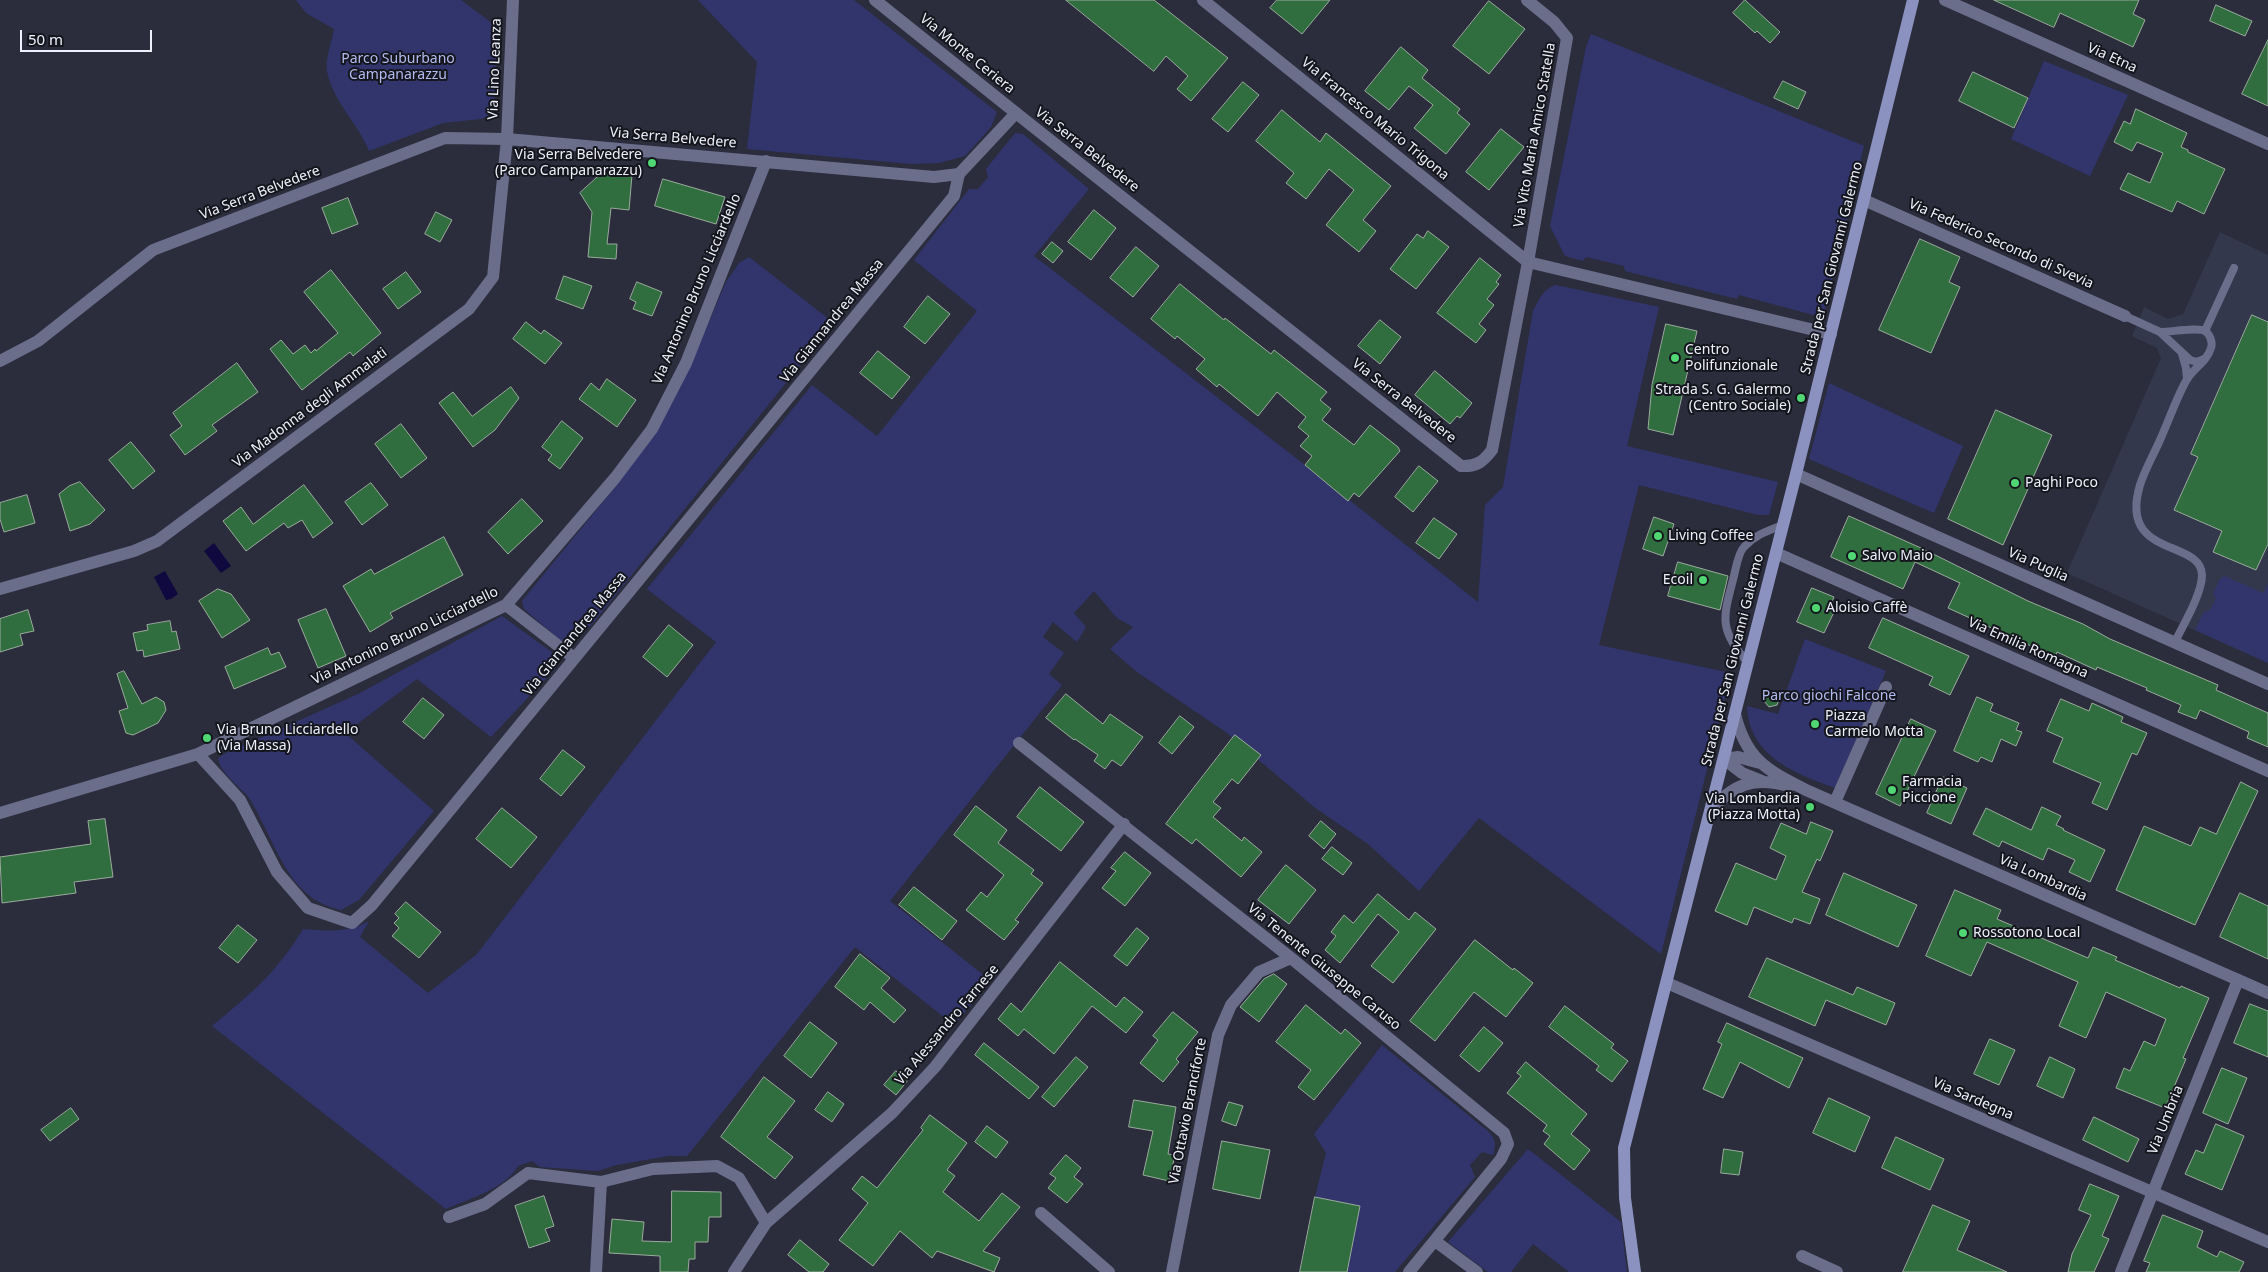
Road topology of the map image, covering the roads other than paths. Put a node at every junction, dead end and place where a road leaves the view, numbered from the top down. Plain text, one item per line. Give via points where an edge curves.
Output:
1 (513, 0) edge
2 (875, 0) edge
3 (1203, 0) edge
4 (1527, 0) edge
5 (1913, 0) edge
6 (1944, 0) edge
7 (1016, 113) junction
8 (507, 139) junction
9 (2268, 144) edge
10 (766, 161) junction
11 (959, 174) junction
12 (1864, 200) junction
13 (1528, 262) junction
14 (2234, 268) dead end
15 (2125, 316) joint
16 (2205, 331) junction
17 (2160, 332) junction
18 (1831, 334) junction
19 (2182, 354) junction
20 (2206, 359) junction
21 (0, 361) edge
22 (2187, 379) junction
23 (1796, 474) junction
24 (1783, 525) junction
25 (1776, 553) junction
26 (0, 589) edge
27 (506, 605) junction
28 (2175, 642) junction
29 (574, 658) junction
30 (1748, 664) junction
31 (2268, 684) edge
32 (1886, 687) dead end
33 (1735, 714) junction
34 (1019, 743) dead end
35 (198, 754) junction
36 (1724, 759) junction
37 (1760, 763) junction
38 (2268, 771) edge
39 (1763, 781) junction
40 (1806, 790) junction
41 (1835, 802) junction
42 (1710, 812) junction
43 (0, 813) edge
44 (1124, 824) junction
45 (1291, 958) junction
46 (2238, 980) junction
47 (1666, 983) junction
48 (2268, 993) edge
49 (601, 1182) junction
50 (2153, 1193) junction
51 (1040, 1213) dead end
52 (449, 1217) dead end
53 (766, 1223) junction
54 (1435, 1241) junction
55 (2268, 1242) edge
56 (1802, 1256) dead end
57 (596, 1272) edge
58 (734, 1272) edge
59 (1110, 1272) edge
60 (1172, 1272) edge
61 (1409, 1272) edge
62 (1477, 1272) edge
63 (1635, 1272) edge
64 (1837, 1272) edge
65 (2121, 1272) edge

1 - 8 street, Via Lino Leanza
2 - 7 street, Via Monte Ceriera
3 - 13 street, Via Francesco Mario Trigona
4 - 13 street, Via Vito Maria Amico Statella via 1554,22 1567,38
5 - 12 main road, Strada per San Giovanni Galermo
6 - 9 street, Via Etna
7 - 11 street, Via Serra Belvedere
7 - 13 street, Via Serra Belvedere via 1461,466 1473,466 1484,461 1492,450
8 - 10 street, Via Serra Belvedere
8 - 21 street, Via Serra Belvedere via 445,138 153,250 38,341
8 - 26 street, Via Madonna degli Ammalati via 493,278 469,309 157,541 134,552
10 - 11 street, Via Serra Belvedere via 934,177
10 - 27 street, Via Antonino Bruno Licciardello via 686,363 652,428 615,478
11 - 29 street, Via Giannandrea Massa via 954,196
12 - 15 street, Via Federico Secondo di Svevia
12 - 18 main road, Strada per San Giovanni Galermo
13 - 18 street
14 - 16 lane
15 - 17 lane
16 - 17 lane
16 - 20 lane via 2212,346
17 - 19 lane
18 - 23 main road, Strada per San Giovanni Galermo
19 - 20 lane via 2197,362
19 - 22 lane
20 - 22 lane
22 - 28 lane via 2140,485 2137,505 2140,524 2146,534 2195,559 2200,566 2202,576 2197,596
23 - 24 main road, Strada per San Giovanni Galermo
23 - 28 street, Via Puglia
24 - 25 main road, Strada per San Giovanni Galermo
24 - 30 lane via 1759,533 1742,549 1725,610 1726,629 1732,645
25 - 30 main road, Strada per San Giovanni Galermo
25 - 38 street, Via Emilia Romagna
27 - 29 street
27 - 35 street, Via Antonino Bruno Licciardello
28 - 31 street, Via Puglia
29 - 35 street, Via Giannandrea Massa via 372,906 352,923 308,908 278,872 240,800
30 - 33 main road, Strada per San Giovanni Galermo
32 - 41 street
33 - 36 main road, Strada per San Giovanni Galermo
33 - 37 street via 1740,733
34 - 44 street, Via Tenente Giuseppe Caruso
35 - 43 street, Via Antonino Bruno Licciardello
36 - 37 street via 1738,757
36 - 39 street via 1736,770
36 - 42 main road, Strada per San Giovanni Galermo
37 - 40 street
39 - 40 street
39 - 42 street via 1741,785 1721,799
40 - 41 street, Via Lombardia
41 - 46 street, Via Lombardia
42 - 47 main road, Strada per San Giovanni Galermo
44 - 45 street, Via Tenente Giuseppe Caruso
44 - 53 street, Via Alessandro Farnese via 935,1067 892,1113
45 - 54 street, Via Tenente Giuseppe Caruso via 1504,1133 1508,1144 1501,1159
45 - 60 street, Via Ottavio Branciforte via 1259,972 1231,1005 1218,1035
46 - 48 street, Via Lombardia
46 - 50 street, Via Umbria
47 - 50 street, Via Sardegna
47 - 63 main road, Strada per San Giovanni Galermo via 1624,1148 1625,1198
49 - 52 street via 528,1173 485,1204
49 - 53 street via 653,1168 717,1166 739,1178
49 - 57 street
50 - 55 street, Via Sardegna
50 - 65 street, Via Umbria
51 - 59 street
53 - 58 street, Via Alessandro Farnese
54 - 61 street, Via Tenente Giuseppe Caruso
54 - 62 street
56 - 64 street

